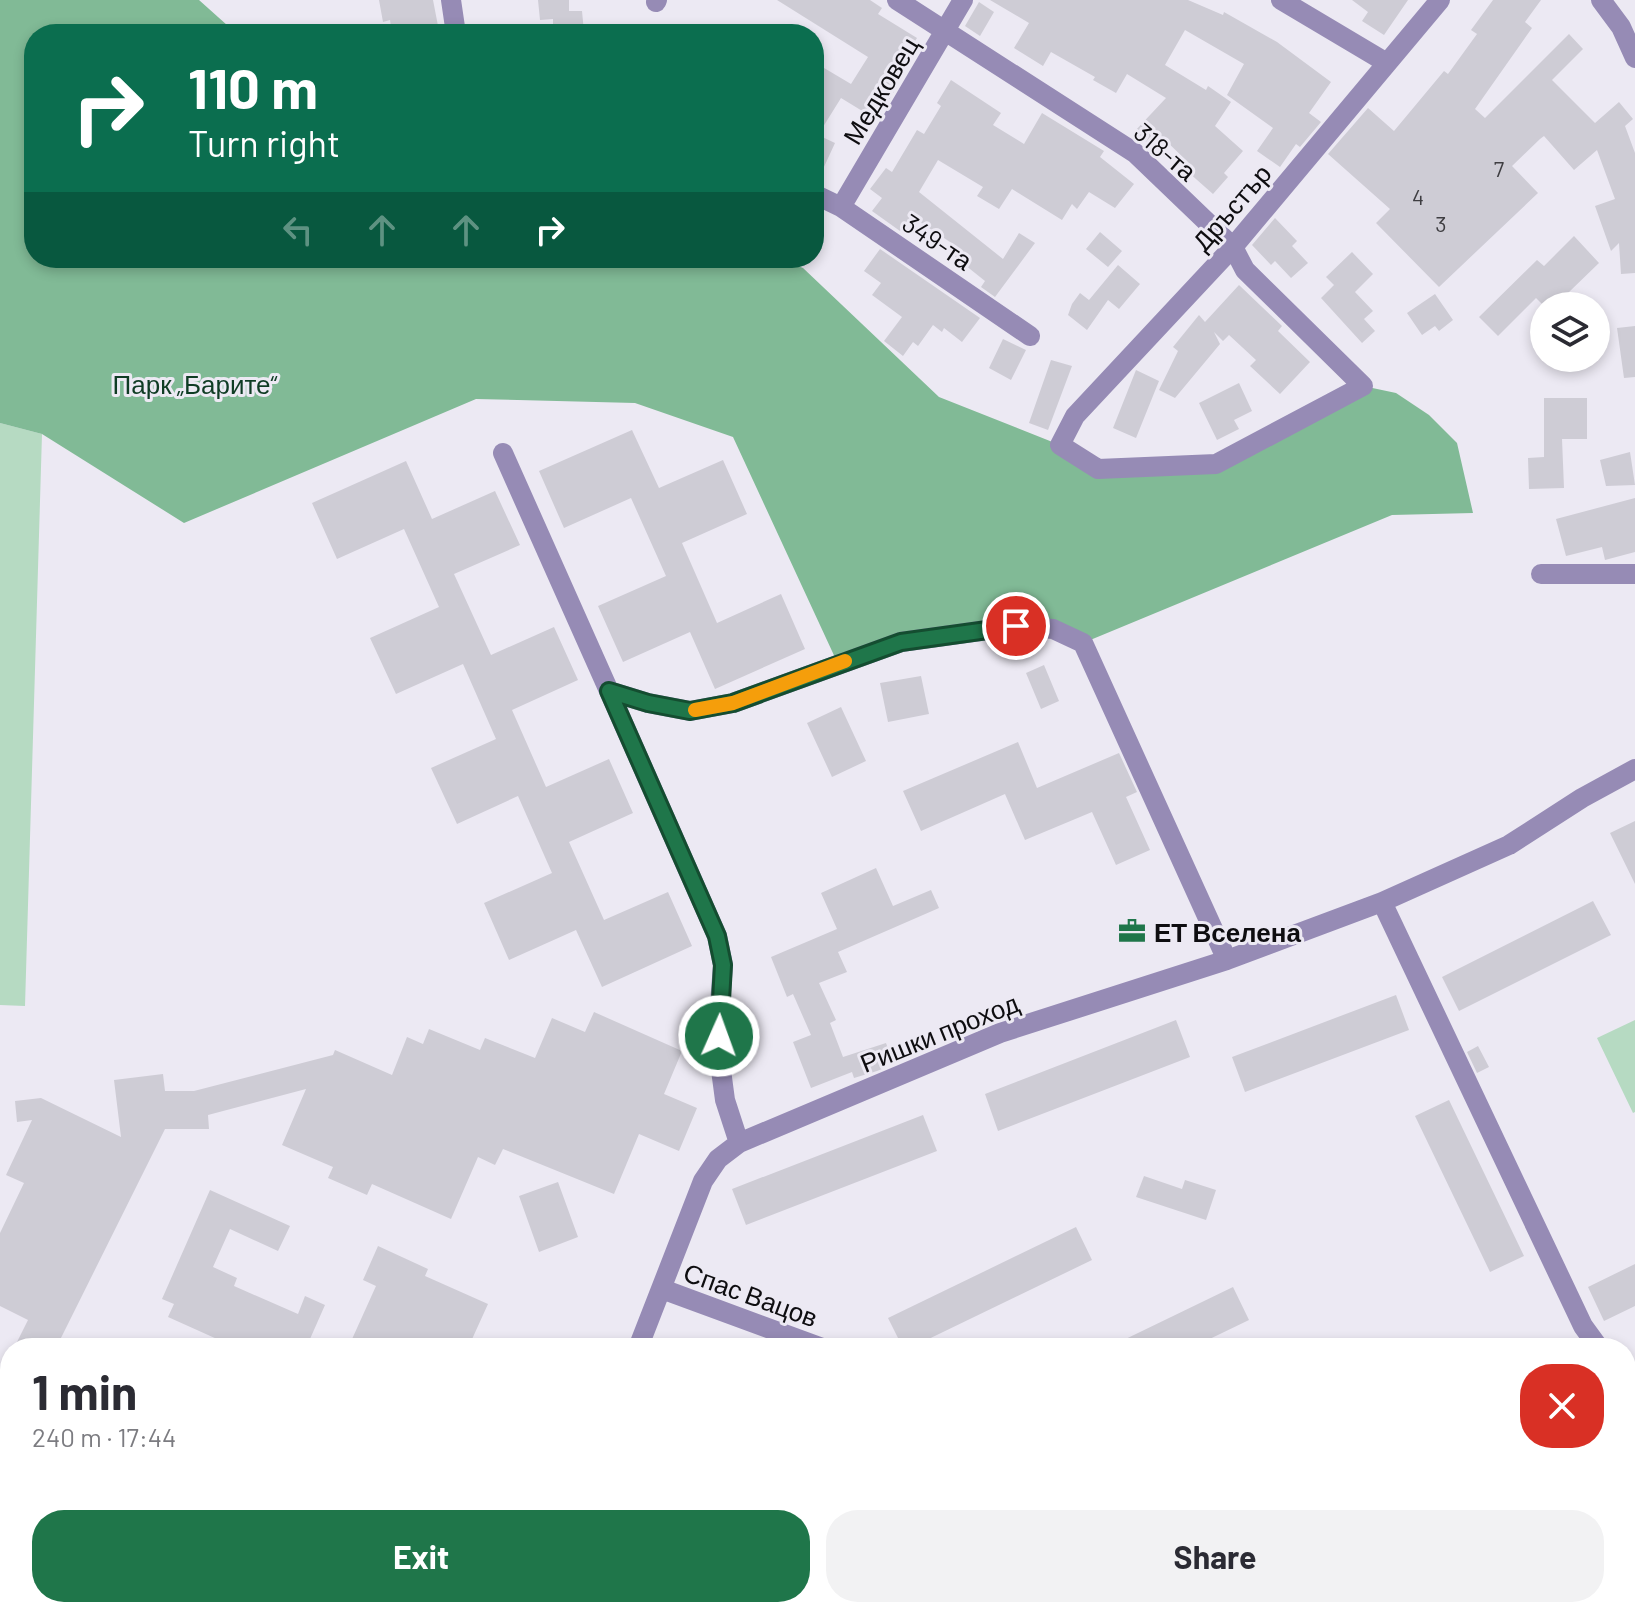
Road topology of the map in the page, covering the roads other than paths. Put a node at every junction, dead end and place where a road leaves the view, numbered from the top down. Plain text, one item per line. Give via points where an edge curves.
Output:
1 (451, 0) edge
2 (897, 0) edge
3 (963, 0) edge
4 (1281, 0) edge
5 (1440, 0) edge
6 (1601, 0) edge
7 (1628, 22) edge
8 (455, 24) edge
9 (946, 30) junction
10 (1635, 58) edge
11 (1387, 63) junction
12 (824, 199) edge
13 (841, 207) junction
14 (1233, 247) junction
15 (1030, 336) dead end
16 (1060, 445) joint
17 (503, 453) dead end
18 (1541, 574) dead end
19 (1635, 574) edge
20 (609, 691) junction
21 (1635, 769) edge
22 (1382, 902) junction
23 (1227, 960) junction
24 (739, 1143) junction
25 (662, 1289) junction
26 (642, 1338) edge
27 (795, 1338) edge
28 (1592, 1338) edge

1 - 8 street
2 - 9 street, 318-та
3 - 9 street, Медковец
4 - 11 street
5 - 11 street, Дръстър
6 - 7 street
7 - 10 street
9 - 13 street, Медковец
9 - 14 street, 318-та via 1135,153
11 - 14 street, Дръстър
12 - 13 street, 349-та
13 - 15 street, 349-та
14 - 16 street, Дръстър via 1075,416
14 - 16 street, 318-та via 1245,270 1363,386 1216,464 1098,469
17 - 20 street
18 - 19 street
20 - 23 street via 690,711 733,703 901,642 1016,626 1053,629 1083,643
20 - 24 street via 717,936 723,965 719,1055 725,1100
21 - 22 street, Ришки проход via 1509,845
22 - 23 street, Ришки проход
22 - 28 street
23 - 24 street, Ришки проход via 1000,1033
24 - 25 street, Ришки проход via 718,1159 703,1181
25 - 26 street, Ришки проход
25 - 27 street, Спас Вацов

